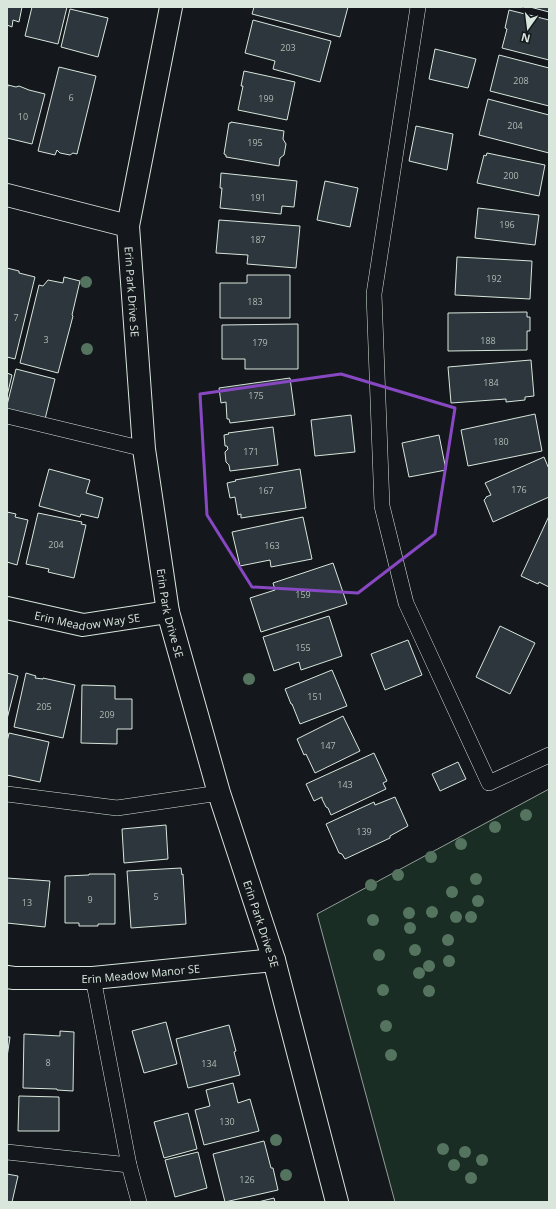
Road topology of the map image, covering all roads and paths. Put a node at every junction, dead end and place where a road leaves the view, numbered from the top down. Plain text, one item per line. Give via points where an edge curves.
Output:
1 (171, 7) edge
2 (418, 7) edge
3 (7, 195) edge
4 (128, 226) junction
5 (7, 416) edge
6 (144, 449) junction
7 (7, 608) edge
8 (168, 612) junction
9 (549, 755) edge
10 (219, 793) junction
11 (7, 794) edge
12 (274, 960) junction
13 (7, 977) edge
14 (94, 978) junction
15 (7, 1152) edge
16 (129, 1165) junction
17 (139, 1202) edge
18 (337, 1202) edge

1 - 4 street, Erin Park Drive SE
2 - 9 lane via 374,294 382,506 406,603 489,783
3 - 4 street
4 - 6 street, Erin Park Drive SE
5 - 6 lane
6 - 8 street, Erin Park Drive SE
7 - 8 street, Erin Meadow Way SE via 83,625
8 - 10 street, Erin Park Drive SE
10 - 11 lane via 117,808
10 - 12 street, Erin Park Drive SE
12 - 14 street, Erin Meadow Manor SE
12 - 18 street, Erin Park Drive SE
13 - 14 street, Erin Meadow Manor SE
14 - 16 lane
15 - 16 lane
16 - 17 lane

